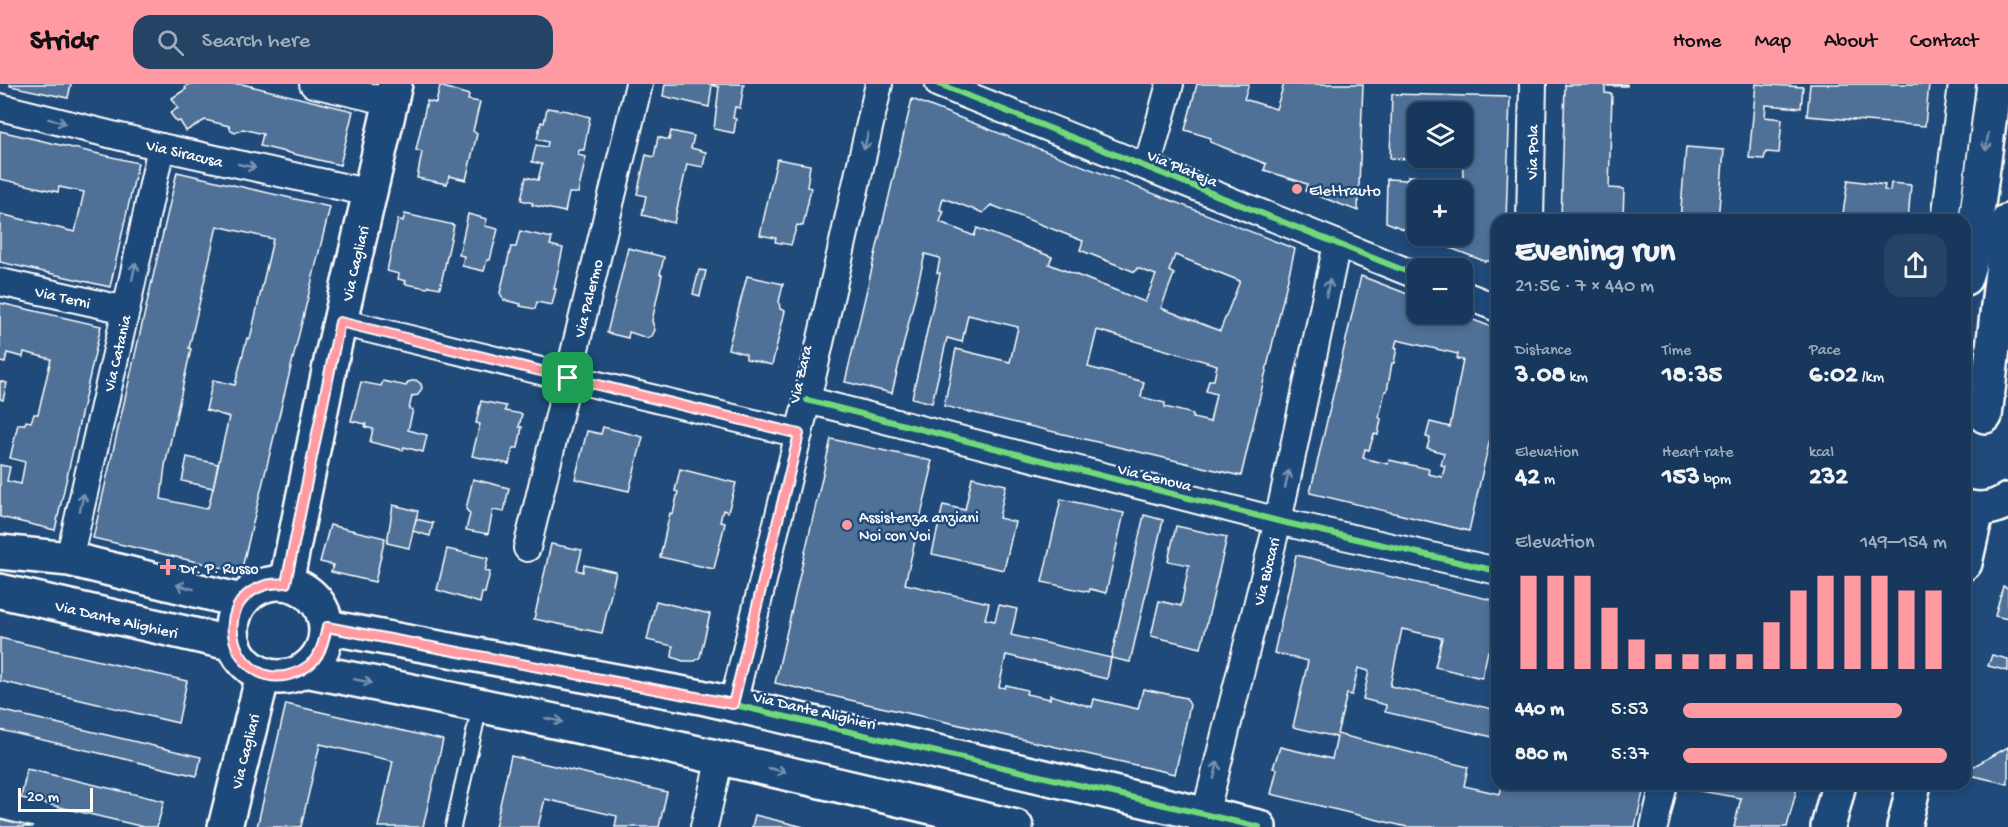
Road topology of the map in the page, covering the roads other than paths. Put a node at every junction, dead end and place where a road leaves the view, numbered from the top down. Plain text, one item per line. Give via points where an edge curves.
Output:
1 (313, 84) edge
2 (639, 84) edge
3 (879, 84) edge
4 (939, 84) edge
5 (1170, 84) edge
6 (1533, 84) edge
7 (1962, 84) edge
8 (1994, 84) edge
9 (393, 93) edge
10 (0, 107) edge
11 (161, 147) junction
12 (1147, 167) junction
13 (370, 194) junction
14 (1530, 214) edge
15 (1946, 214) edge
16 (2008, 221) edge
17 (1337, 244) junction
18 (1971, 258) edge
19 (1407, 272) edge
20 (0, 282) edge
21 (1473, 298) edge
22 (1491, 306) edge
23 (126, 310) junction
24 (340, 322) junction
25 (568, 378) junction
26 (807, 400) junction
27 (1986, 420) edge
28 (799, 434) junction
29 (2008, 500) edge
30 (1971, 508) edge
31 (1278, 521) junction
32 (527, 548) dead end
33 (0, 552) edge
34 (69, 559) junction
35 (1491, 570) edge
36 (286, 583) junction
37 (0, 591) edge
38 (241, 601) junction
39 (327, 627) junction
40 (234, 644) junction
41 (305, 670) junction
42 (263, 675) junction
43 (481, 704) junction
44 (733, 704) junction
45 (720, 756) junction
46 (1663, 790) edge
47 (1837, 790) edge
48 (1913, 790) edge
49 (1204, 820) edge
50 (978, 823) edge
51 (225, 827) edge
52 (453, 827) edge
53 (704, 827) edge
54 (1016, 827) edge
55 (1259, 827) edge
56 (1654, 827) edge
57 (1828, 827) edge
58 (1904, 827) edge

1 - 9 street
2 - 25 street, Via Palermo
3 -> 26 street, Via Zara
4 - 12 street, Via Plateja
5 - 12 street
6 - 14 street, Via Pola
7 - 15 street
8 -> 18 street
9 - 13 street, Via Cagliari
10 -> 11 street, Via Siracusa
11 -> 13 street, Via Siracusa
23 -> 11 street, Via Catania
12 - 17 street, Via Plateja
13 - 24 street, Via Cagliari
16 - 27 street
17 - 19 street, Via Plateja
31 -> 17 street, Via Bùccari
20 - 23 street, Via Terni
21 - 22 street
34 -> 23 street, Via Catania
24 - 25 street
24 - 36 street, Via Cagliari
25 - 28 street
25 - 32 street, Via Palermo
26 - 28 street, Via Zara
26 - 31 street, Via Genova
28 - 44 street, Via Zara
29 - 30 street via 1998,506
31 - 35 street, Via Genova
49 -> 31 street, Via Bùccari
33 - 34 street
38 -> 34 street
36 - 38 street via 265,585
36 - 39 street via 306,591 321,607
37 - 40 street, Via Dante Alighieri
38 - 40 street via 233,622
39 - 41 street via 322,651
39 - 44 street, Via Dante Alighieri
40 - 42 street via 245,663
41 - 42 street via 285,677
41 -> 43 street
42 - 51 street, Via Cagliari
43 -> 45 street
43 - 52 lane
44 - 49 street, Via Dante Alighieri
45 -> 50 street
45 - 53 street
46 - 56 street
47 - 57 street
48 - 58 street
49 - 55 street, Via Dante Alighieri
50 - 54 street

